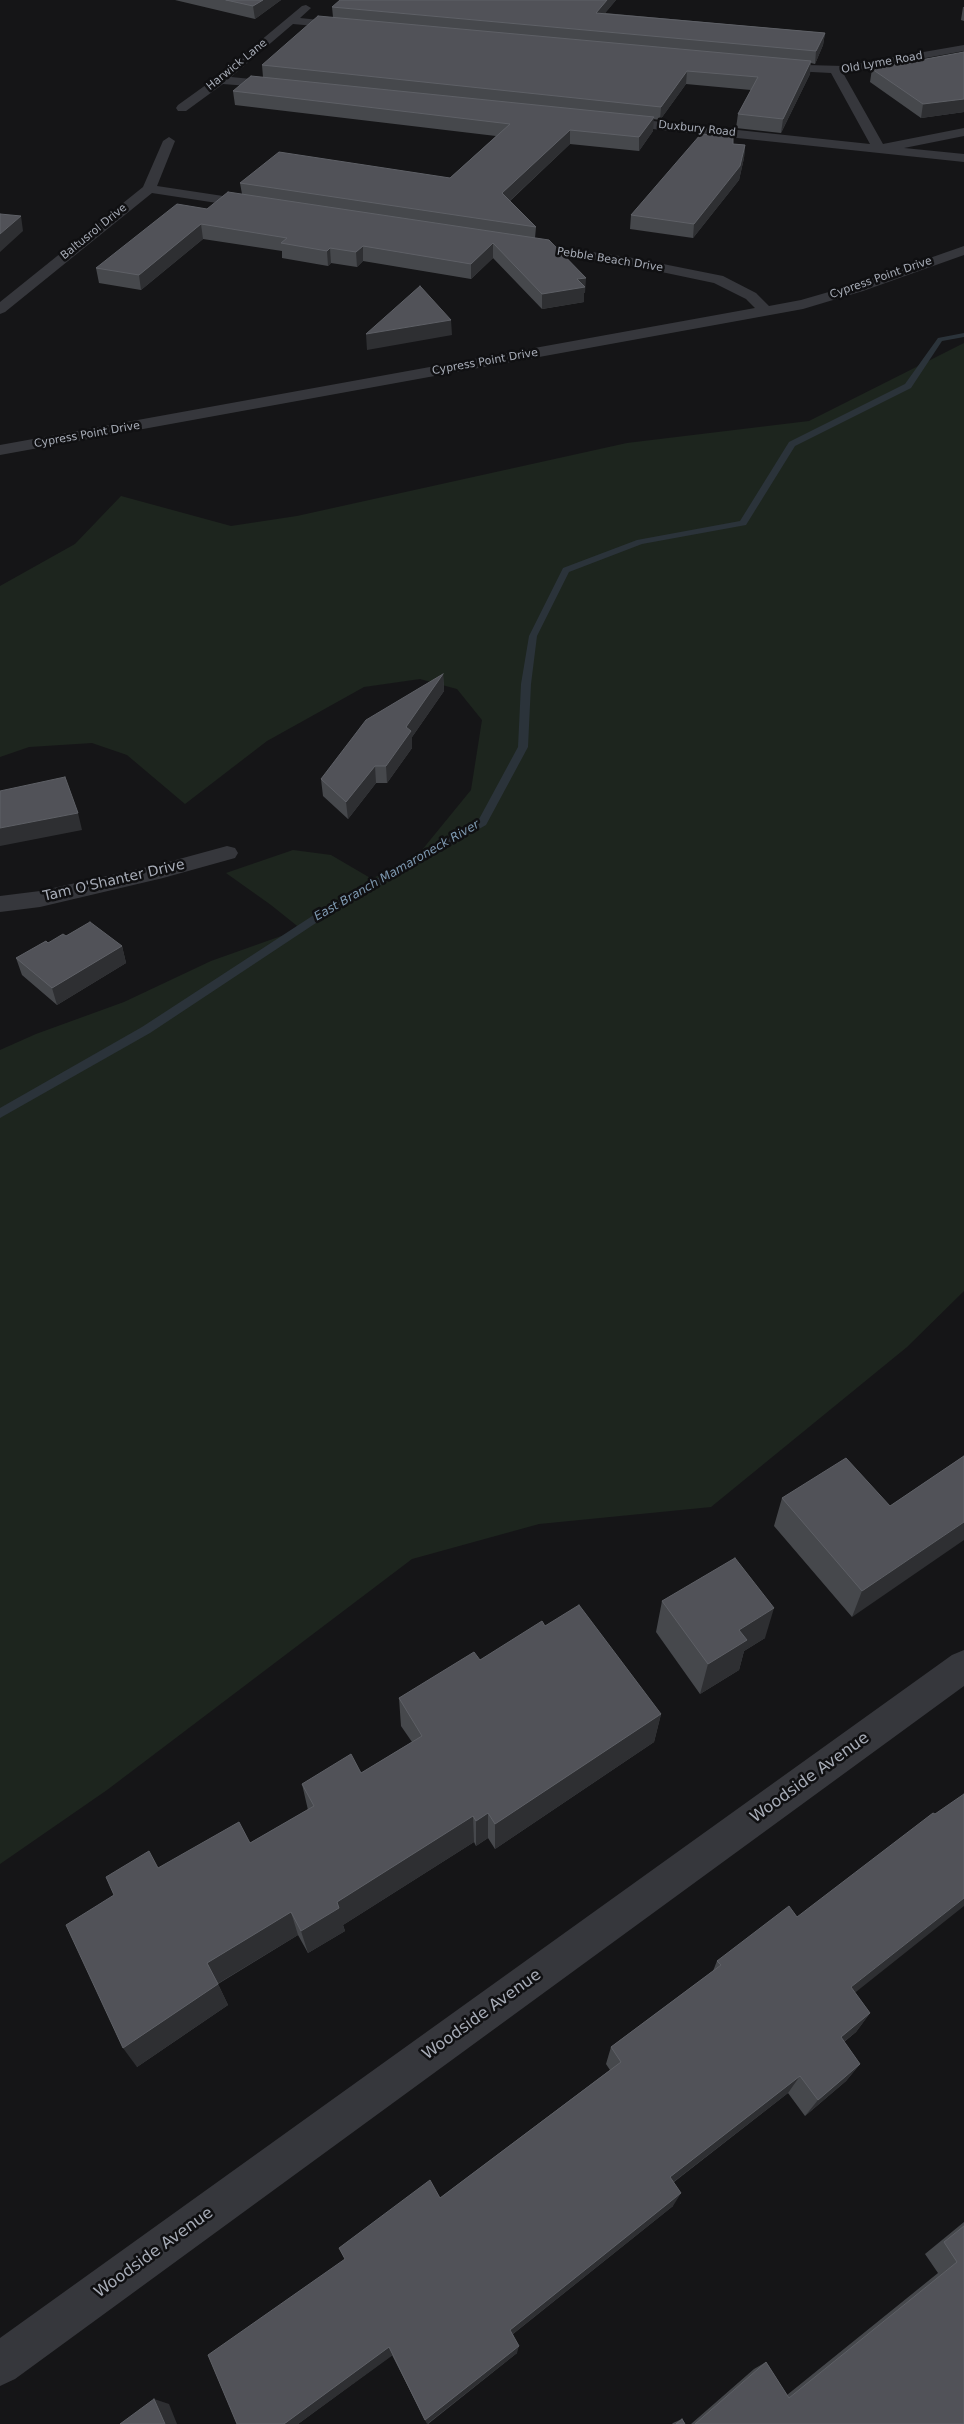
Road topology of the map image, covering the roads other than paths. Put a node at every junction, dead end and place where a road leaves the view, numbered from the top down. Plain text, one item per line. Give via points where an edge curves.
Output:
1 (307, 7) dead end
2 (292, 21) junction
3 (362, 27) edge
4 (964, 48) edge
5 (760, 64) edge
6 (836, 71) junction
7 (220, 80) junction
8 (298, 88) edge
9 (182, 108) dead end
10 (603, 119) edge
11 (964, 132) edge
12 (169, 141) dead end
13 (879, 149) junction
14 (964, 158) edge
15 (149, 189) junction
16 (267, 207) edge
17 (513, 244) edge
18 (964, 250) edge
19 (0, 309) edge
20 (765, 310) junction
21 (0, 450) edge
22 (227, 852) dead end
23 (0, 904) edge
24 (964, 1666) edge
25 (0, 2364) edge

1 - 2 street, Harwick Lane
2 - 3 street
2 - 7 street, Harwick Lane
4 - 6 street, Old Lyme Road
5 - 6 street, Old Lyme Road
6 - 13 street
7 - 8 street
7 - 9 street, Harwick Lane
10 - 13 street, Duxbury Road
11 - 13 street
12 - 15 street, Baltusrol Drive
13 - 14 street, Duxbury Road
15 - 16 street
15 - 19 street, Baltusrol Drive
17 - 20 street, Pebble Beach Drive via 718,279 751,296
18 - 20 street, Cypress Point Drive via 858,288 803,304
20 - 21 street, Cypress Point Drive
22 - 23 street, Tam O'Shanter Drive via 163,871 40,899
24 - 25 street, Woodside Avenue

